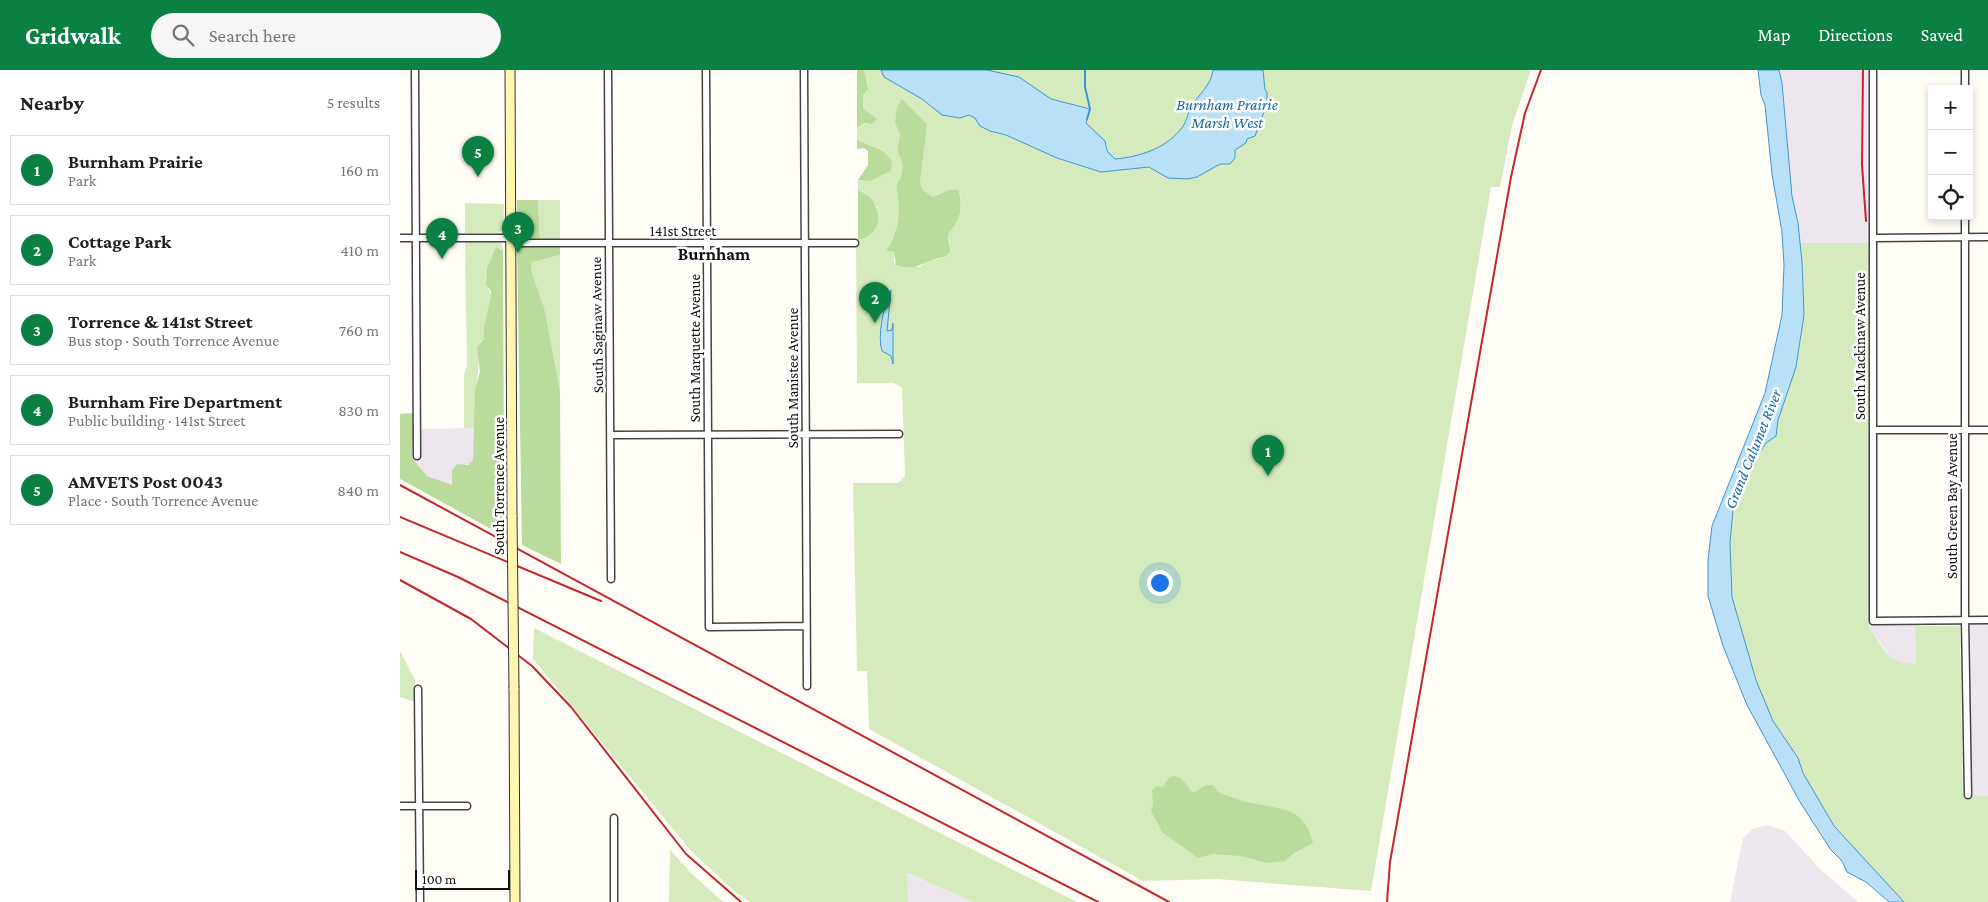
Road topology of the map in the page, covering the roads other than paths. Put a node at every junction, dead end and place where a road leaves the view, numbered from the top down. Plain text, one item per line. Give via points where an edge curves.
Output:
1 (415, 70) edge
2 (510, 70) edge
3 (608, 70) edge
4 (706, 70) edge
5 (804, 70) edge
6 (1873, 70) edge
7 (1965, 70) edge
8 (1965, 85) edge
9 (1964, 220) edge
10 (400, 238) edge
11 (416, 238) junction
12 (1873, 238) junction
13 (1964, 238) junction
14 (1988, 238) edge
15 (511, 240) junction
16 (855, 243) dead end
17 (609, 244) junction
18 (707, 244) junction
19 (804, 244) junction
20 (1873, 430) junction
21 (1964, 430) junction
22 (1988, 430) edge
23 (899, 434) dead end
24 (611, 435) junction
25 (708, 435) junction
26 (805, 435) junction
27 (418, 456) dead end
28 (611, 580) dead end
29 (1965, 620) junction
30 (1988, 620) edge
31 (806, 626) junction
32 (807, 686) dead end
33 (418, 689) dead end
34 (1968, 795) dead end
35 (400, 806) edge
36 (420, 806) junction
37 (467, 806) dead end
38 (614, 818) dead end
39 (420, 902) edge
40 (515, 902) edge
41 (614, 902) edge

1 - 11 street
2 - 15 main road, South Torrence Avenue
3 - 17 street, South Saginaw Avenue
4 - 18 street, South Marquette Avenue
5 - 19 street, South Manistee Avenue
6 - 12 street, South Mackinaw Avenue
7 - 8 street
9 - 13 street, South Green Bay Avenue
10 - 11 street, 141st Street
11 - 15 street, 141st Street
11 - 27 street
12 - 13 street
12 - 20 street, South Mackinaw Avenue
13 - 14 street
13 - 21 street, South Green Bay Avenue
15 - 17 street, 141st Street
15 - 40 main road, South Torrence Avenue, bridge
16 - 19 street, 141st Street
17 - 18 street, 141st Street
17 - 24 street, South Saginaw Avenue
18 - 19 street, 141st Street
18 - 25 street, South Marquette Avenue
19 - 26 street, South Manistee Avenue
20 - 21 street
20 - 29 street, South Mackinaw Avenue via 1873,621
21 - 22 street
21 - 29 street, South Green Bay Avenue
23 - 26 street
24 - 25 street
24 - 28 street, South Saginaw Avenue
25 - 26 street
25 - 31 street, South Marquette Avenue via 708,627
26 - 31 street, South Manistee Avenue
29 - 30 street
29 - 34 street, South Green Bay Avenue
31 - 32 street, South Manistee Avenue
33 - 36 street
35 - 36 street
36 - 37 street
36 - 39 street
38 - 41 street

